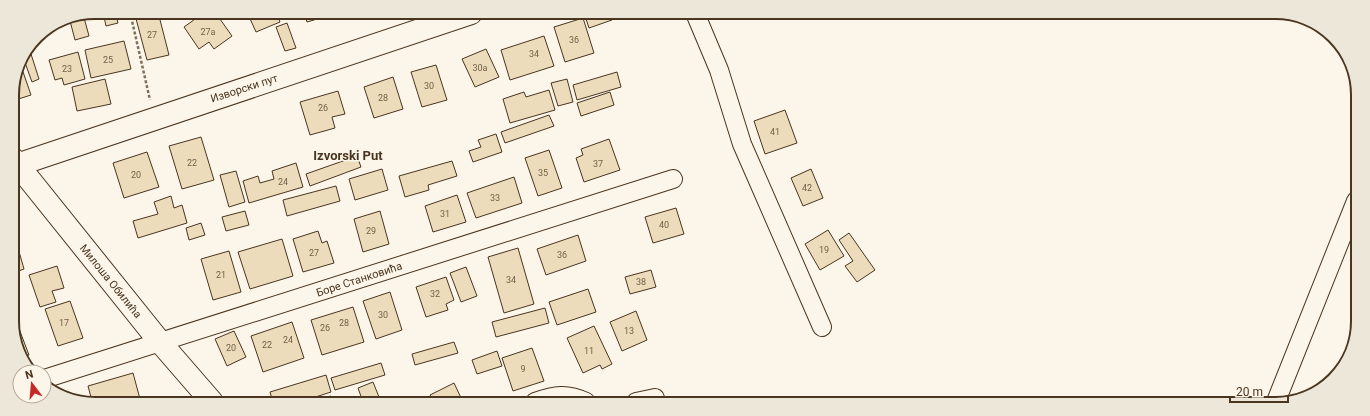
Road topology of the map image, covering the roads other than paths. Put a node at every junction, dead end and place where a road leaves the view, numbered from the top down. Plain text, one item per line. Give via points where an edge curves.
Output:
1 (453, 19) edge
2 (698, 19) edge
3 (19, 161) edge
4 (19, 167) edge
5 (674, 179) dead end
6 (1351, 213) edge
7 (822, 327) dead end
8 (160, 342) junction
9 (52, 376) edge
10 (208, 397) edge
11 (554, 397) edge
12 (573, 397) edge
13 (1277, 397) edge

1 - 3 main road, Изворски пут
2 - 7 street via 718,70 742,144
4 - 8 main road, Милоша Обилића
5 - 8 street, Боре Станковића
6 - 13 street
8 - 9 street, Боре Станковића
8 - 10 main road, Милоша Обилића
11 - 12 street

